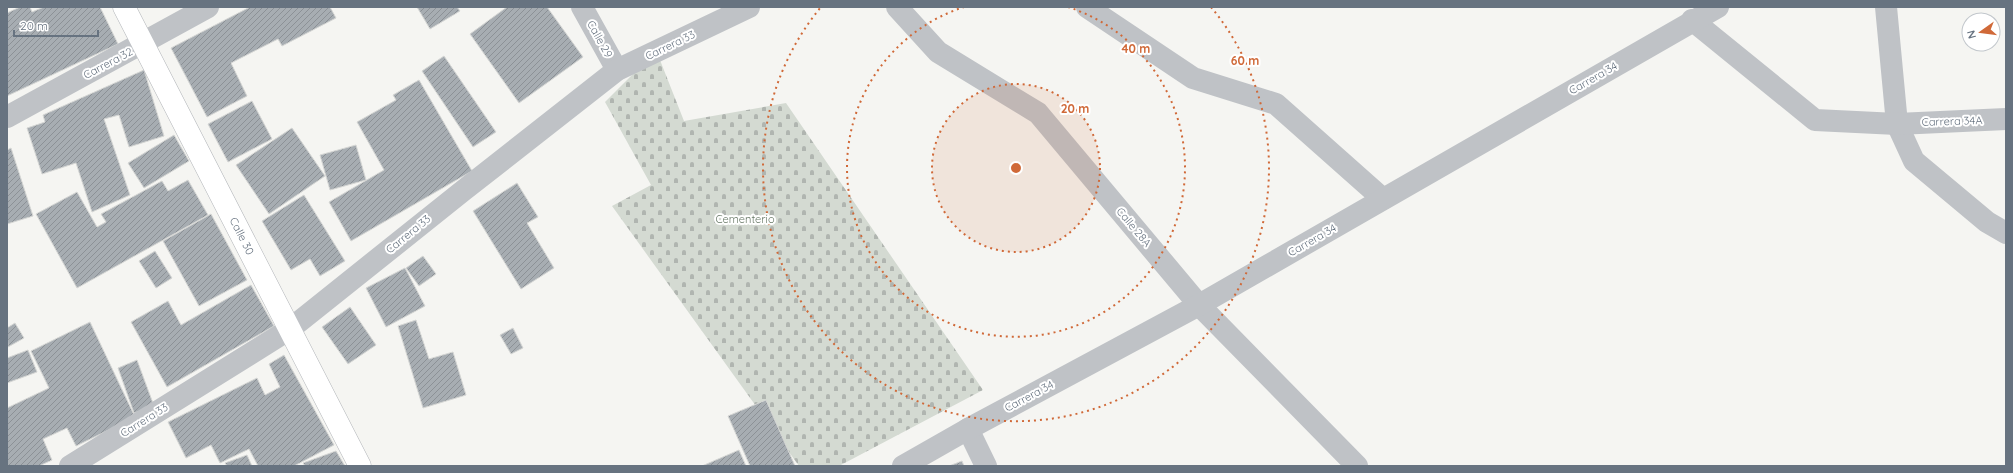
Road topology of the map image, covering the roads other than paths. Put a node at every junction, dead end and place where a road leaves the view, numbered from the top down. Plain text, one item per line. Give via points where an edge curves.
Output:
1 (124, 7) edge
2 (208, 7) edge
3 (582, 7) edge
4 (749, 7) edge
5 (897, 7) edge
6 (1087, 7) edge
7 (1718, 7) edge
8 (1886, 7) edge
9 (1692, 20) junction
10 (143, 44) junction
11 (617, 70) junction
12 (7, 117) edge
13 (2006, 119) edge
14 (1897, 124) junction
15 (1383, 199) junction
16 (2006, 233) edge
17 (1199, 305) junction
18 (290, 329) junction
19 (968, 429) junction
20 (70, 466) edge
21 (360, 466) edge
22 (903, 466) edge
23 (986, 466) edge
24 (1357, 466) edge

1 - 10 main road, Calle 30
2 - 10 street, Carrera 32
3 - 11 street, Calle 29
4 - 11 street, Carrera 33
5 - 17 street, Calle 28A via 938,52 1038,113
6 - 15 street via 1192,78 1276,104
7 - 9 street, Carrera 34
8 - 14 street
9 - 14 street, Carrera 34A via 1815,120
9 - 15 street, Carrera 34
10 - 12 street, Carrera 32
10 - 18 main road, Calle 30
11 - 18 street, Carrera 33
13 - 14 street, Carrera 34A
14 - 16 street via 1914,161 1987,222
15 - 17 street, Carrera 34
17 - 19 street, Carrera 34
17 - 24 street, Calle 28A
18 - 20 street, Carrera 33
18 - 21 main road, Calle 30
19 - 22 street, Carrera 34
19 - 23 street

